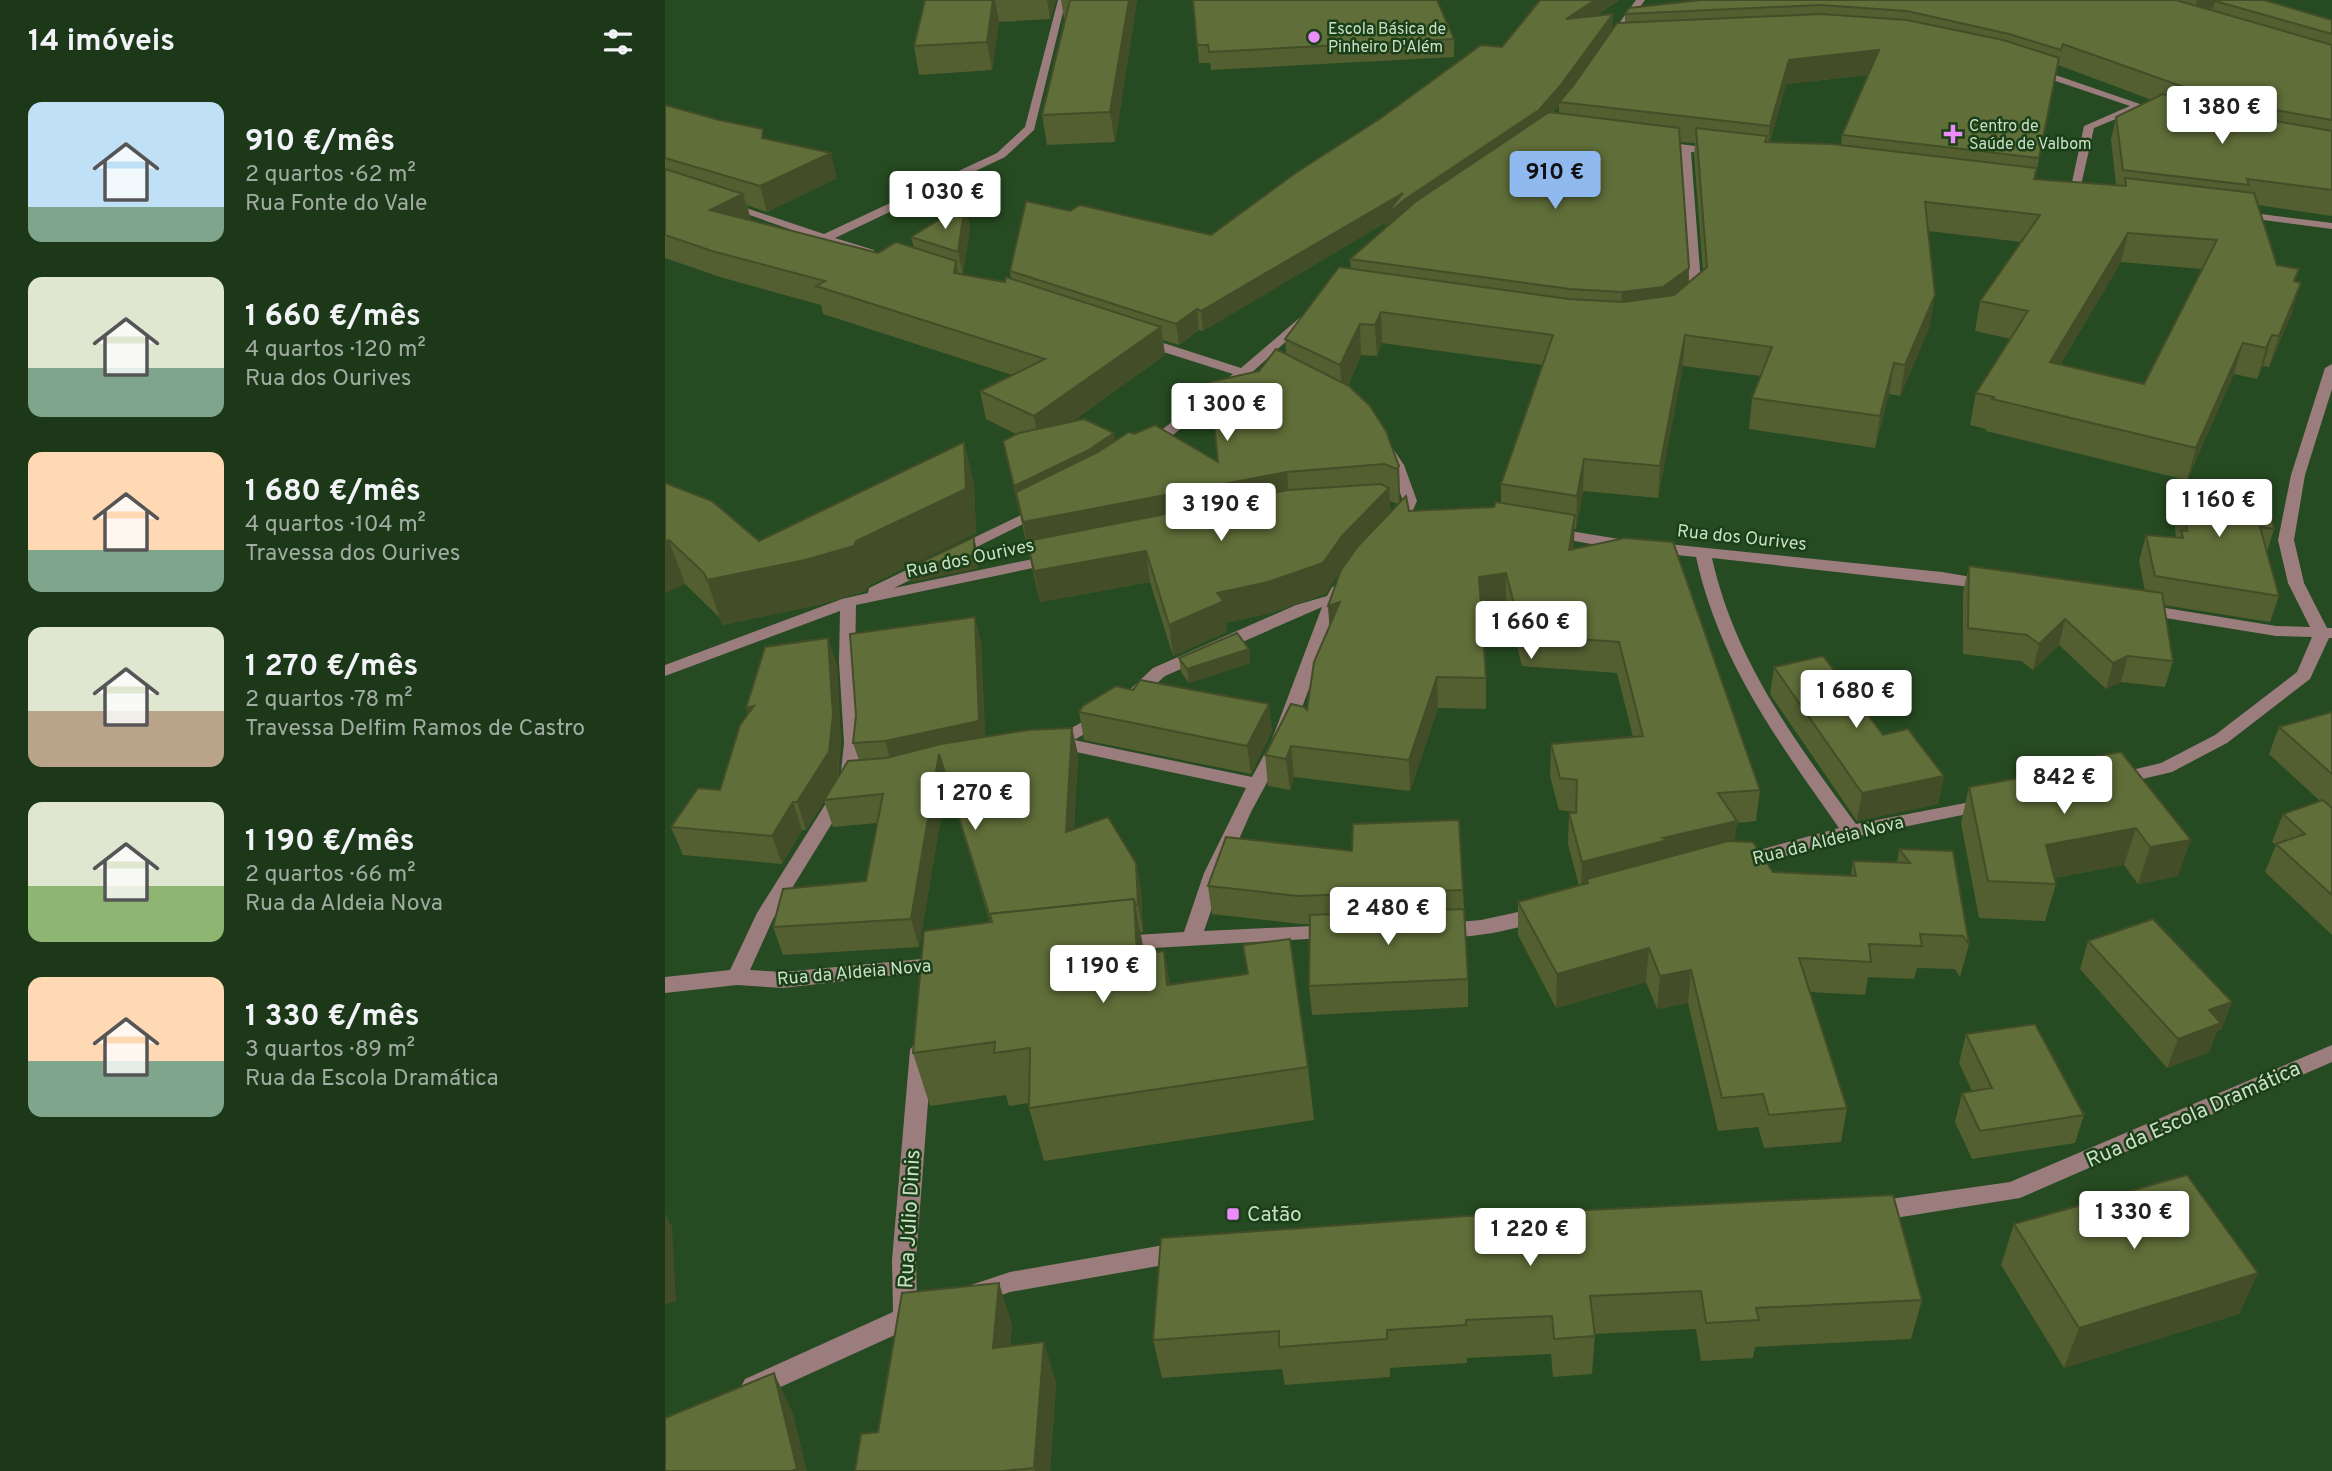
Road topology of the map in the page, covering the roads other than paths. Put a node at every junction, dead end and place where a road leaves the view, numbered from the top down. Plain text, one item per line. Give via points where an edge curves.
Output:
1 (1062, 0) edge
2 (1641, 0) edge
3 (1612, 41) edge
4 (2025, 68) edge
5 (2139, 106) junction
6 (2170, 116) edge
7 (1648, 143) edge
8 (1685, 148) junction
9 (1736, 154) edge
10 (2060, 193) edge
11 (714, 201) edge
12 (2225, 213) edge
13 (2332, 226) edge
14 (825, 238) junction
15 (877, 255) edge
16 (1319, 305) edge
17 (1686, 305) edge
18 (1125, 336) edge
19 (2332, 368) edge
20 (1252, 369) junction
21 (1379, 437) edge
22 (1141, 452) edge
23 (1051, 505) edge
24 (1386, 506) edge
25 (1411, 516) junction
26 (1540, 531) edge
27 (1385, 534) edge
28 (1703, 552) junction
29 (1064, 558) edge
30 (1345, 580) edge
31 (2008, 587) edge
32 (1332, 598) junction
33 (848, 602) junction
34 (2127, 607) edge
35 (2327, 634) edge
36 (665, 671) edge
37 (871, 779) edge
38 (849, 781) junction
39 (1257, 783) junction
40 (2094, 783) edge
41 (2002, 802) edge
42 (1851, 831) junction
43 (1718, 868) edge
44 (1565, 908) edge
45 (1420, 930) edge
46 (1353, 931) edge
47 (1192, 938) junction
48 (1104, 945) edge
49 (955, 963) edge
50 (928, 966) junction
51 (737, 977) junction
52 (665, 985) edge
53 (926, 993) edge
54 (922, 1033) edge
55 (2332, 1053) edge
56 (1855, 1212) edge
57 (1203, 1248) edge
58 (905, 1316) junction
59 (901, 1341) edge
60 (737, 1395) edge

1 - 14 street via 1030,128 1001,155
2 - 3 street
4 - 5 street
5 - 6 street
5 - 10 street via 2089,126 2079,195
7 - 8 street
8 - 9 street
8 - 17 street via 1696,297
11 - 14 street
12 - 13 street
14 - 15 street
16 - 20 street
18 - 20 street
19 - 35 street via 2298,475 2286,540 2296,583
20 - 22 street
21 - 25 street via 1397,465
23 - 33 street
24 - 25 street
25 - 27 street
26 - 28 street, Rua dos Ourives
28 - 31 street, Rua dos Ourives
28 - 42 street via 1709,588 1740,667
29 - 33 street, Rua dos Ourives
30 - 32 street
32 - 39 street via 1280,742
32 - 39 street via 1159,671 1130,698 1044,748 1076,746
33 - 36 street, Rua dos Ourives
33 - 38 street via 853,743
34 - 35 street via 2276,631
35 - 40 street via 2304,675 2221,738 2166,768
37 - 38 street
38 - 51 street via 764,918
39 - 47 street via 1214,873
41 - 42 street, Rua da Aldeia Nova
42 - 43 street, Rua da Aldeia Nova
44 - 45 street via 1481,927
46 - 47 street
47 - 48 street
49 - 50 street, Rua da Aldeia Nova
50 - 51 street, Rua da Aldeia Nova via 783,980
50 - 53 street
51 - 52 street, Rua da Aldeia Nova
54 - 58 street, Rua Júlio Dinis via 904,1260
55 - 56 street, Rua da Escola Dramática via 2011,1191
57 - 58 street via 1010,1282
58 - 59 street, Rua Júlio Dinis
58 - 60 street

